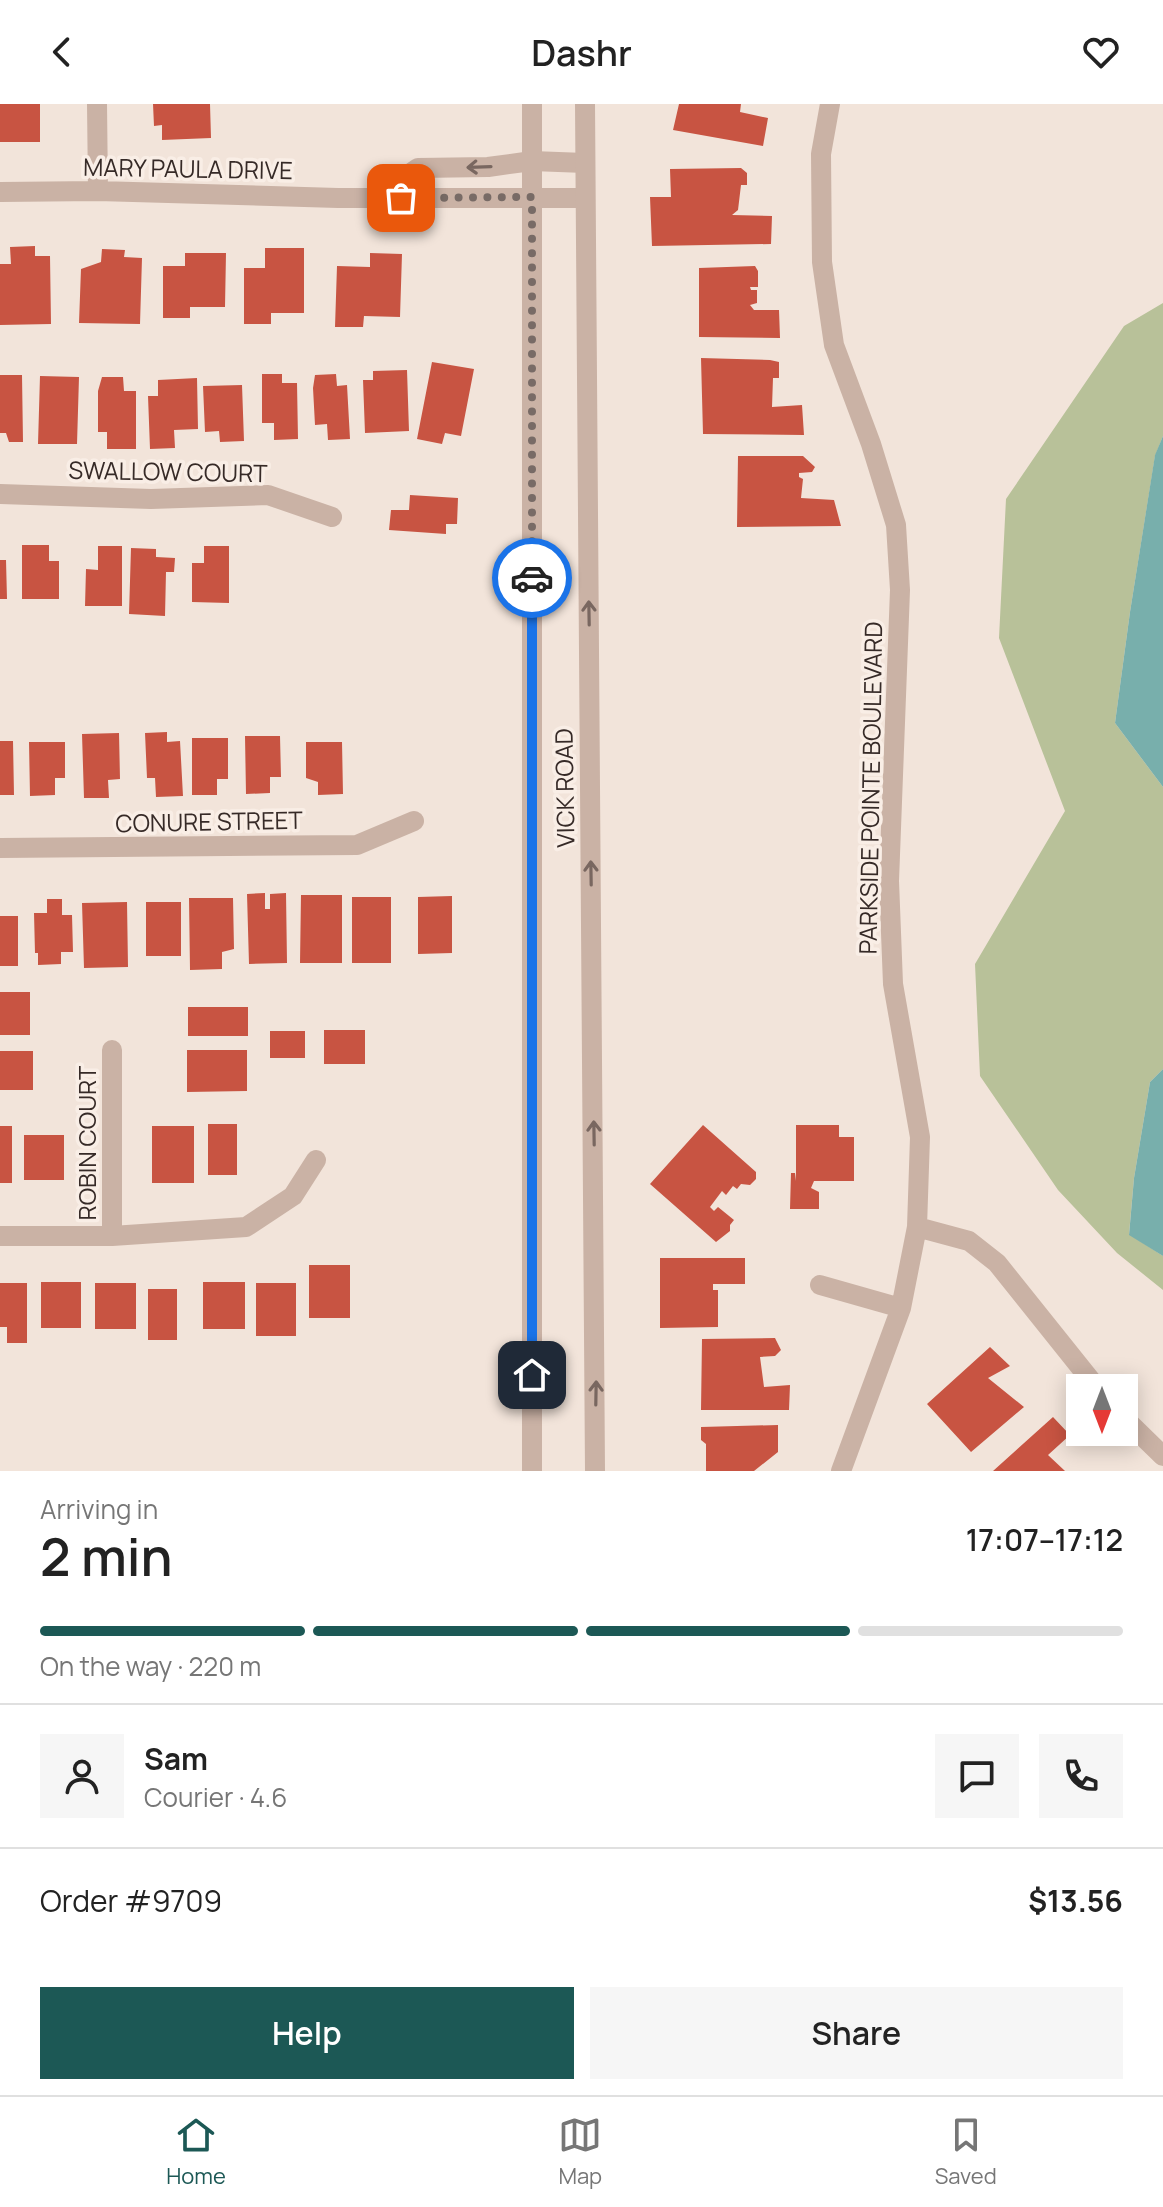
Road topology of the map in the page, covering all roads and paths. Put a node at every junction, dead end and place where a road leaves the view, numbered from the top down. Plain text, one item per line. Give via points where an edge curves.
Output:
1 (97, 104) edge
2 (532, 104) edge
3 (585, 104) edge
4 (830, 104) edge
5 (532, 161) junction
6 (585, 163) junction
7 (98, 191) junction
8 (0, 192) edge
9 (532, 197) junction
10 (374, 198) junction
11 (585, 198) junction
12 (0, 494) edge
13 (332, 517) dead end
14 (414, 821) dead end
15 (0, 848) edge
16 (112, 1050) dead end
17 (316, 1160) dead end
18 (917, 1227) junction
19 (0, 1236) edge
20 (112, 1236) junction
21 (820, 1285) dead end
22 (901, 1308) junction
23 (1086, 1374) edge
24 (1138, 1432) edge
25 (1163, 1456) edge
26 (532, 1471) edge
27 (595, 1471) edge
28 (841, 1471) edge

1 - 7 street
2 - 5 street, VICK ROAD
3 - 6 street, VICK ROAD
4 - 18 street, PARKSIDE POINTE BOULEVARD via 821,154 822,262 834,345 896,525 900,590 889,881 893,984 920,1137
5 - 6 street
5 - 9 street, VICK ROAD
5 -> 10 street via 418,168
6 - 11 street, VICK ROAD
7 - 8 street, MARY PAULA DRIVE
7 - 10 street, MARY PAULA DRIVE
9 - 10 street, MARY PAULA DRIVE
9 - 11 street, MARY PAULA DRIVE
9 - 26 street, VICK ROAD
27 -> 11 street, VICK ROAD
12 - 13 street, SWALLOW COURT via 151,499 268,495
14 - 15 street, CONURE STREET via 357,845
16 - 20 street, ROBIN COURT
17 - 20 street via 293,1196 246,1227
18 - 22 street, PARKSIDE POINTE BOULEVARD
18 - 23 street via 969,1241 997,1263
19 - 20 street
21 - 22 street
22 - 28 street, PARKSIDE POINTE BOULEVARD
24 - 25 street

